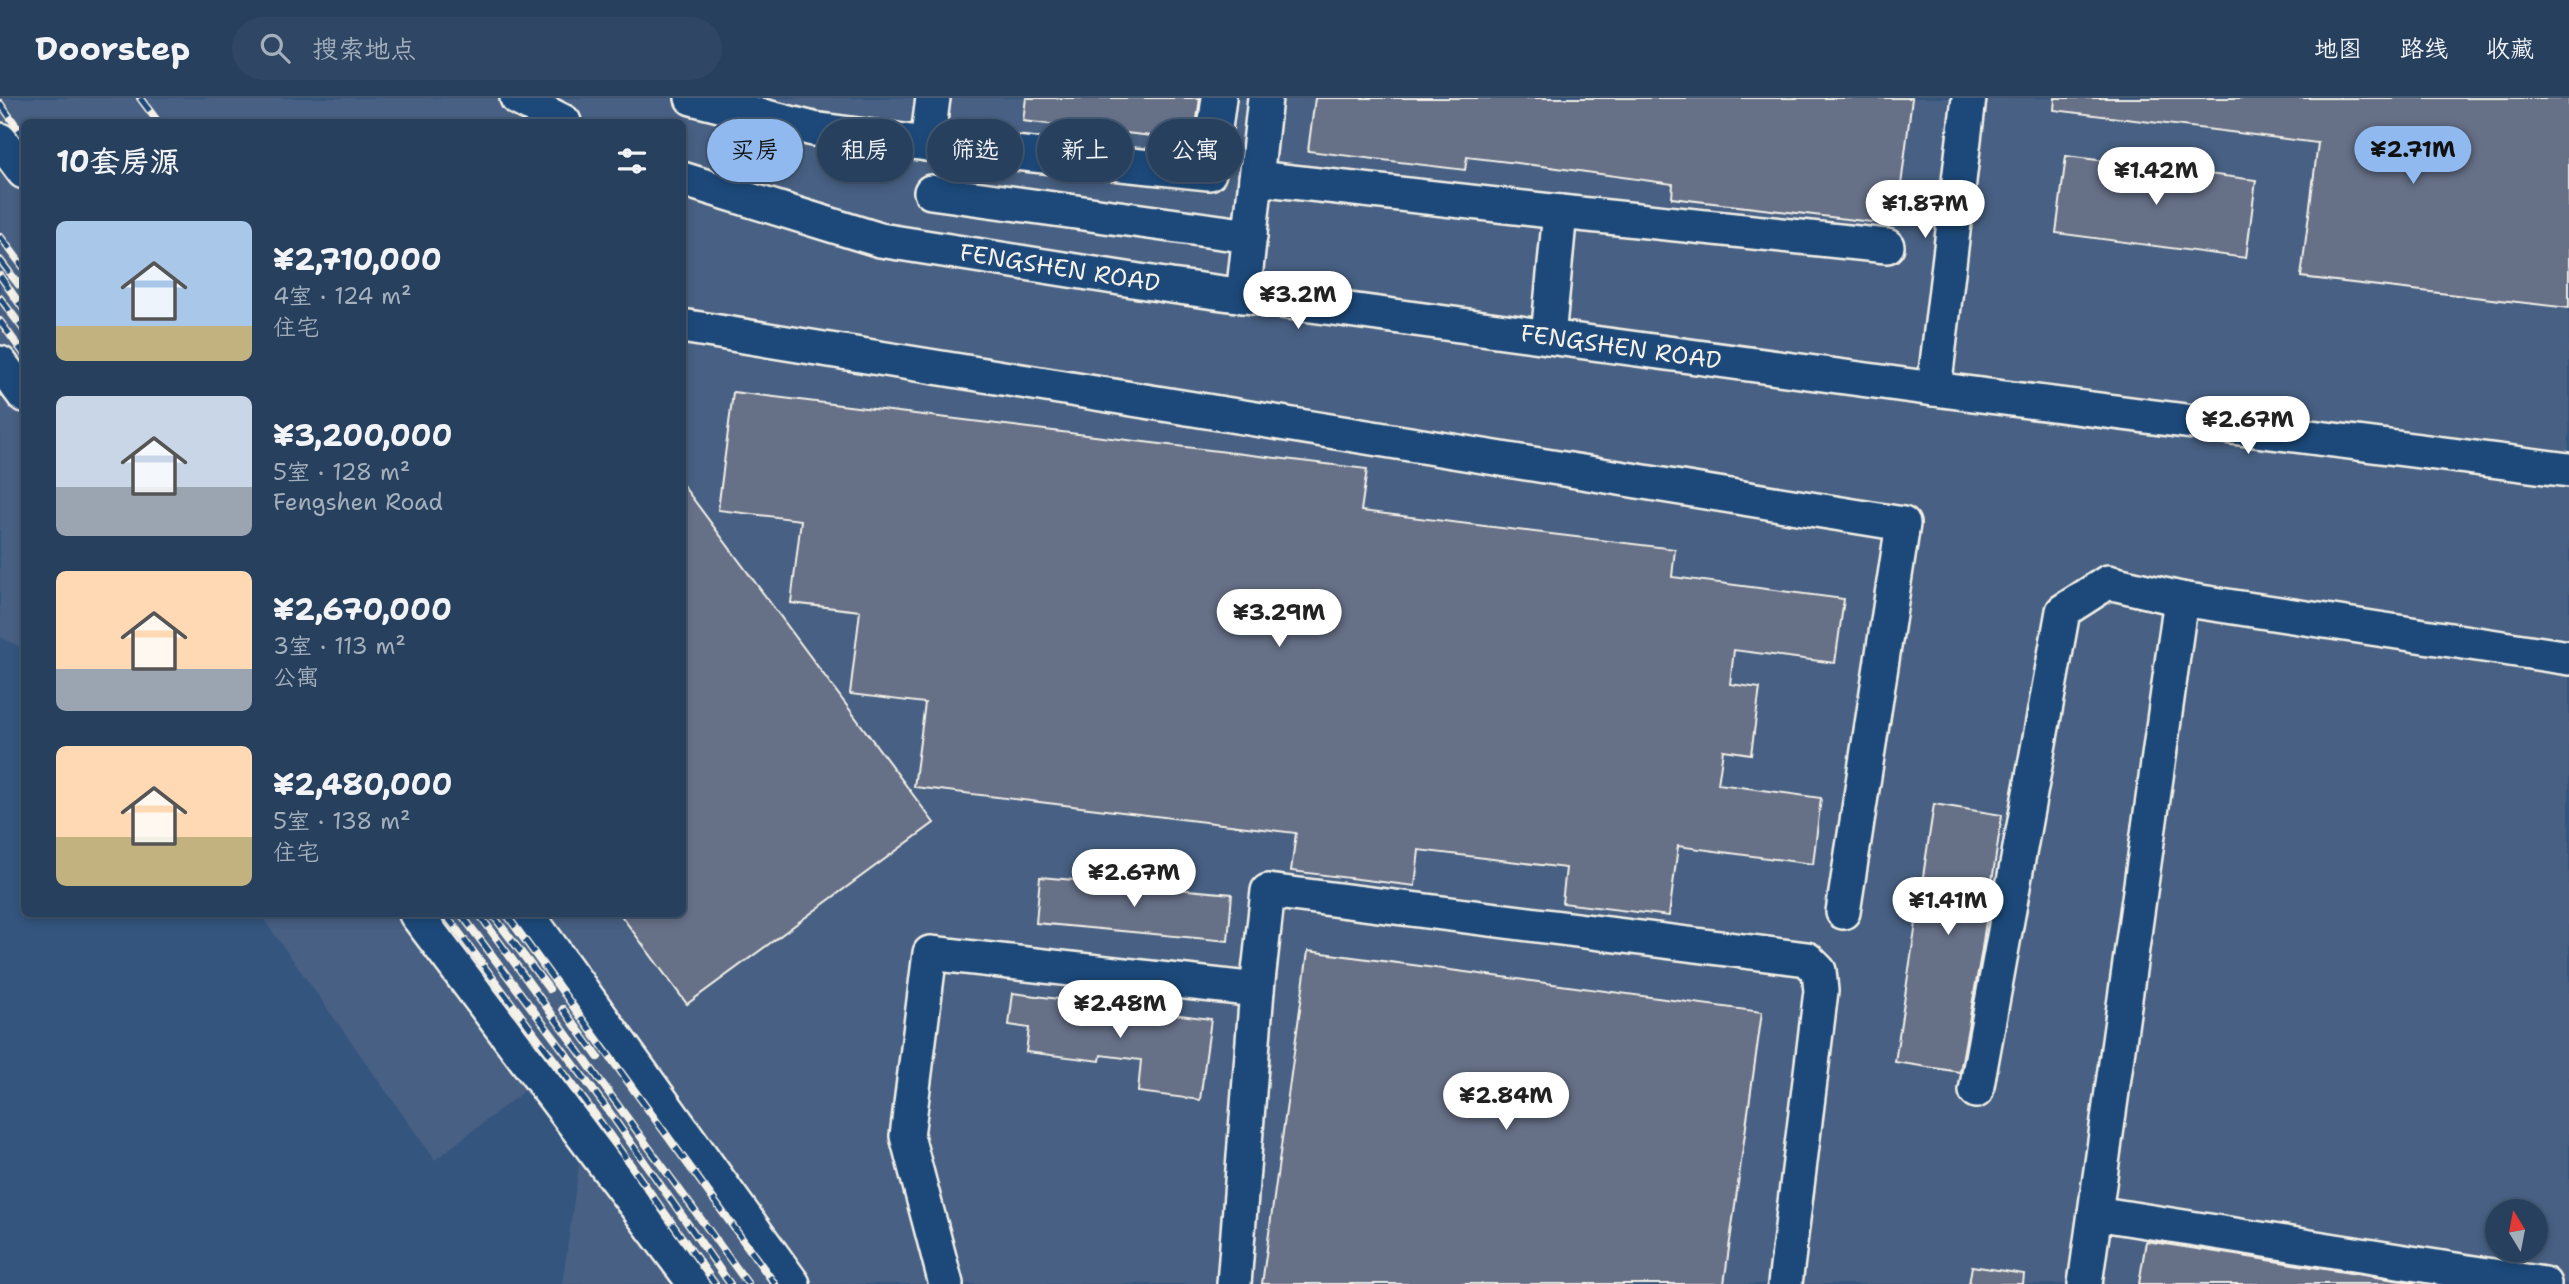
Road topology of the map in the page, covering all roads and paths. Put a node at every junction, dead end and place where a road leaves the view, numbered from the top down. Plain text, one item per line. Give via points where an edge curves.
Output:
1 (517, 98) edge
2 (692, 98) edge
3 (933, 98) edge
4 (1219, 98) edge
5 (1265, 98) edge
6 (1969, 98) edge
7 (558, 119) edge
8 (930, 119) edge
9 (0, 140) edge
10 (927, 144) edge
11 (1023, 154) edge
12 (21, 168) edge
13 (1256, 178) junction
14 (686, 180) edge
15 (931, 192) dead end
16 (1560, 212) junction
17 (1250, 236) junction
18 (1887, 246) dead end
19 (1244, 296) junction
20 (686, 327) edge
21 (1548, 337) junction
22 (0, 363) edge
23 (1934, 389) junction
24 (21, 391) edge
25 (2569, 470) edge
26 (2181, 599) junction
27 (2569, 658) edge
28 (1843, 912) dead end
29 (418, 917) edge
30 (529, 917) edge
31 (1257, 990) junction
32 (1976, 1091) dead end
33 (2095, 1213) junction
34 (695, 1284) edge
35 (793, 1284) edge
36 (946, 1284) edge
37 (1234, 1284) edge
38 (1785, 1284) edge
39 (2085, 1284) edge
40 (2544, 1284) edge

1 - 7 street
2 - 10 street via 813,129
3 - 8 street
4 - 11 street via 1209,173
5 - 13 street
6 - 23 street
9 - 12 street
13 - 16 street
13 - 17 street
14 - 19 street, FENGSHEN ROAD via 880,240
15 - 17 street
16 - 18 street
16 - 21 street
17 - 19 street
19 - 21 street, FENGSHEN ROAD
20 - 28 street via 1903,524
21 - 23 street, FENGSHEN ROAD
22 - 24 street
23 - 25 street, FENGSHEN ROAD
26 - 27 street
26 - 32 street via 2108,582 2063,611
26 - 33 street
29 - 34 street
30 - 35 street
31 - 36 street via 930,953 908,1136
31 - 37 street
31 - 38 street via 1269,891 1807,959 1819,971 1821,991
33 - 39 street
33 - 40 street

